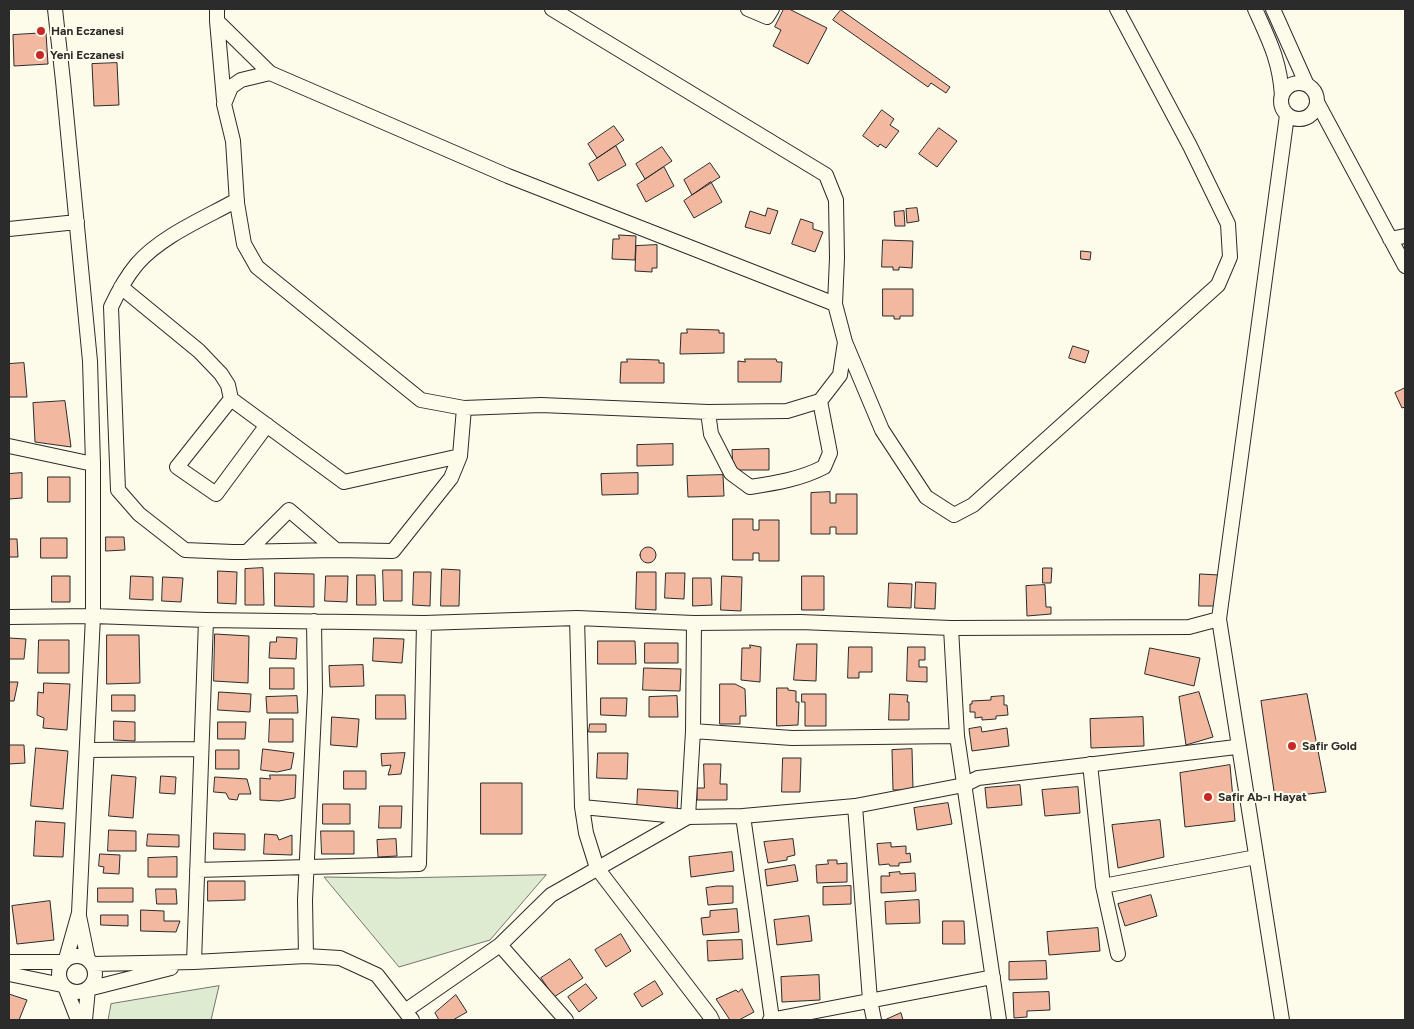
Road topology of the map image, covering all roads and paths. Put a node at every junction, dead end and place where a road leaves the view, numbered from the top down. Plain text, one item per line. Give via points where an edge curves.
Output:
1 (55, 9) edge
2 (555, 9) edge
3 (748, 9) edge
4 (772, 9) edge
5 (1117, 9) edge
6 (1255, 9) edge
7 (1273, 9) edge
8 (217, 15) edge
9 (270, 73) junction
10 (1306, 85) junction
11 (1282, 96) junction
12 (1317, 102) junction
13 (224, 104) junction
14 (1287, 115) junction
15 (237, 200) junction
16 (77, 222) junction
17 (9, 229) edge
18 (1405, 236) edge
19 (1390, 239) junction
20 (1405, 266) edge
21 (120, 287) junction
22 (835, 304) junction
23 (845, 342) junction
24 (231, 399) junction
25 (820, 401) junction
26 (464, 408) junction
27 (708, 412) junction
28 (267, 425) junction
29 (9, 446) edge
30 (460, 456) junction
31 (93, 464) junction
32 (336, 550) junction
33 (247, 552) junction
34 (93, 616) junction
35 (9, 617) edge
36 (577, 618) junction
37 (1220, 619) junction
38 (206, 620) junction
39 (314, 621) junction
40 (424, 623) junction
41 (694, 623) junction
42 (951, 628) junction
43 (693, 731) junction
44 (957, 736) junction
45 (1236, 747) dead end
46 (201, 749) junction
47 (87, 750) junction
48 (1090, 764) junction
49 (964, 785) junction
50 (855, 806) junction
51 (582, 807) junction
52 (743, 816) junction
53 (688, 817) junction
54 (1256, 858) junction
55 (307, 866) junction
56 (598, 868) junction
57 (197, 870) junction
58 (1102, 886) junction
59 (78, 913) junction
60 (500, 945) junction
61 (1118, 954) dead end
62 (306, 956) junction
63 (65, 961) junction
64 (9, 962) edge
65 (90, 962) junction
66 (194, 962) junction
67 (9, 974) edge
68 (993, 977) junction
69 (64, 987) junction
70 (88, 989) junction
71 (870, 1000) junction
72 (409, 1016) edge
73 (78, 1020) edge
74 (85, 1020) edge
75 (566, 1020) edge
76 (712, 1020) edge
77 (771, 1020) edge
78 (874, 1020) edge
79 (999, 1020) edge
80 (1282, 1020) edge

1 - 16 street
2 - 22 street via 826,174 836,200
3 - 4 street via 767,18
5 - 23 street via 1228,224 1230,257 1218,284 973,505 954,515 926,497 882,430
6 - 11 street via 1281,75
7 - 10 street
8 - 9 street
8 - 13 street
9 - 13 street via 241,80 231,87
9 - 22 street via 508,176
10 - 11 street via 1289,86
10 - 12 street via 1314,92
11 - 14 street via 1282,106
12 - 14 street via 1313,112 1303,119
12 - 19 street
13 - 15 street via 233,141
14 - 37 street
15 - 21 street via 162,242 137,264
15 - 26 street via 244,244 257,267 421,400
16 - 17 street
16 - 31 street via 90,361
18 - 19 street
19 - 20 street
21 - 24 street via 199,350 221,374
21 - 33 street via 111,307 118,490 139,514 185,550
22 - 23 street
23 - 25 street via 840,375
24 - 28 street
24 - 28 street via 177,467 216,494
25 - 27 street via 787,411
25 - 27 street via 830,453 824,466 787,481 750,487 731,473 711,434
26 - 27 street via 541,405
26 - 30 street
28 - 30 street via 344,482
29 - 31 street
30 - 32 street via 451,478 393,551
31 - 34 street
32 - 33 street
32 - 33 street via 289,510
34 - 35 street
34 - 38 street
34 - 47 street
36 - 40 street
36 - 41 street
36 - 51 street
37 - 42 street via 1189,627
37 - 54 street
38 - 39 street
38 - 46 street
39 - 40 street
39 - 55 street via 315,691
40 - 55 street via 418,864
41 - 42 street via 800,622
41 - 43 street
42 - 44 street
43 - 44 street via 792,738
43 - 53 street
44 - 49 street
45 - 48 street
46 - 47 street
46 - 57 street
47 - 59 street
48 - 49 street via 978,778
48 - 58 street
49 - 50 street
49 - 68 street
50 - 52 street
50 - 71 street
51 - 53 street
51 - 56 street via 586,833
52 - 53 street
52 - 77 street
53 - 56 street
54 - 58 street
54 - 80 street
55 - 57 street
55 - 62 street
56 - 60 street via 551,895
56 - 76 street
57 - 66 street
58 - 61 street
59 - 63 street
59 - 65 street
60 - 72 street
60 - 75 street
62 - 66 street
62 - 72 street via 340,958 377,974
63 - 64 street
63 - 65 street via 77,956
63 - 69 street via 59,974
65 - 66 street
65 - 70 street via 94,980
66 - 70 street
67 - 69 street
68 - 71 street
68 - 79 street
69 - 70 street via 77,992
69 - 73 street
70 - 74 street
71 - 77 street
71 - 78 street

